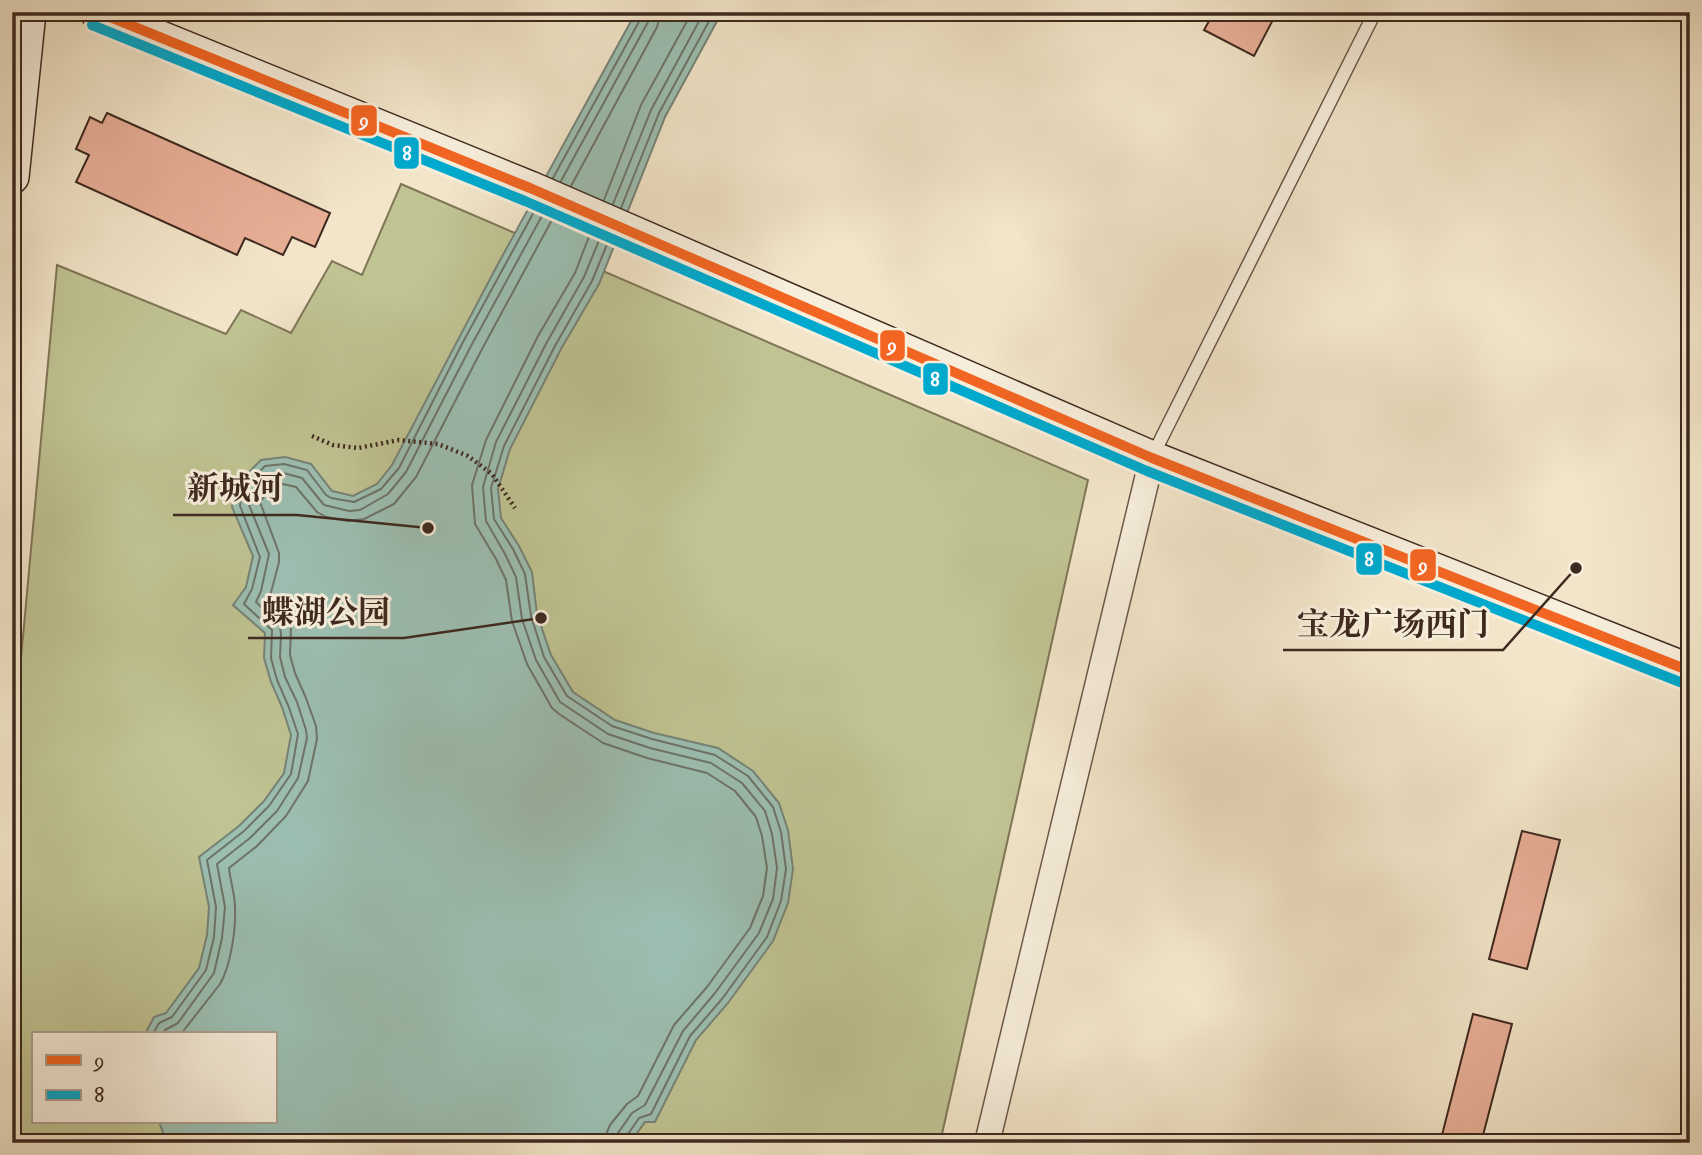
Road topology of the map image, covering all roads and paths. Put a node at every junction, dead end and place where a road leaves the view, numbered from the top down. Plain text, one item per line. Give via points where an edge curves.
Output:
1 (29, 12) edge
2 (97, 12) edge
3 (1375, 12) edge
4 (12, 177) edge
5 (312, 436) dead end
6 (1152, 458) junction
7 (515, 508) dead end
8 (1690, 671) edge
9 (987, 1143) edge

1 - 4 street
2 - 6 street via 530,188
3 - 6 lane
5 - 7 path via 332,445 358,448 399,440 438,444 468,456 492,474
6 - 8 street
6 - 9 street

